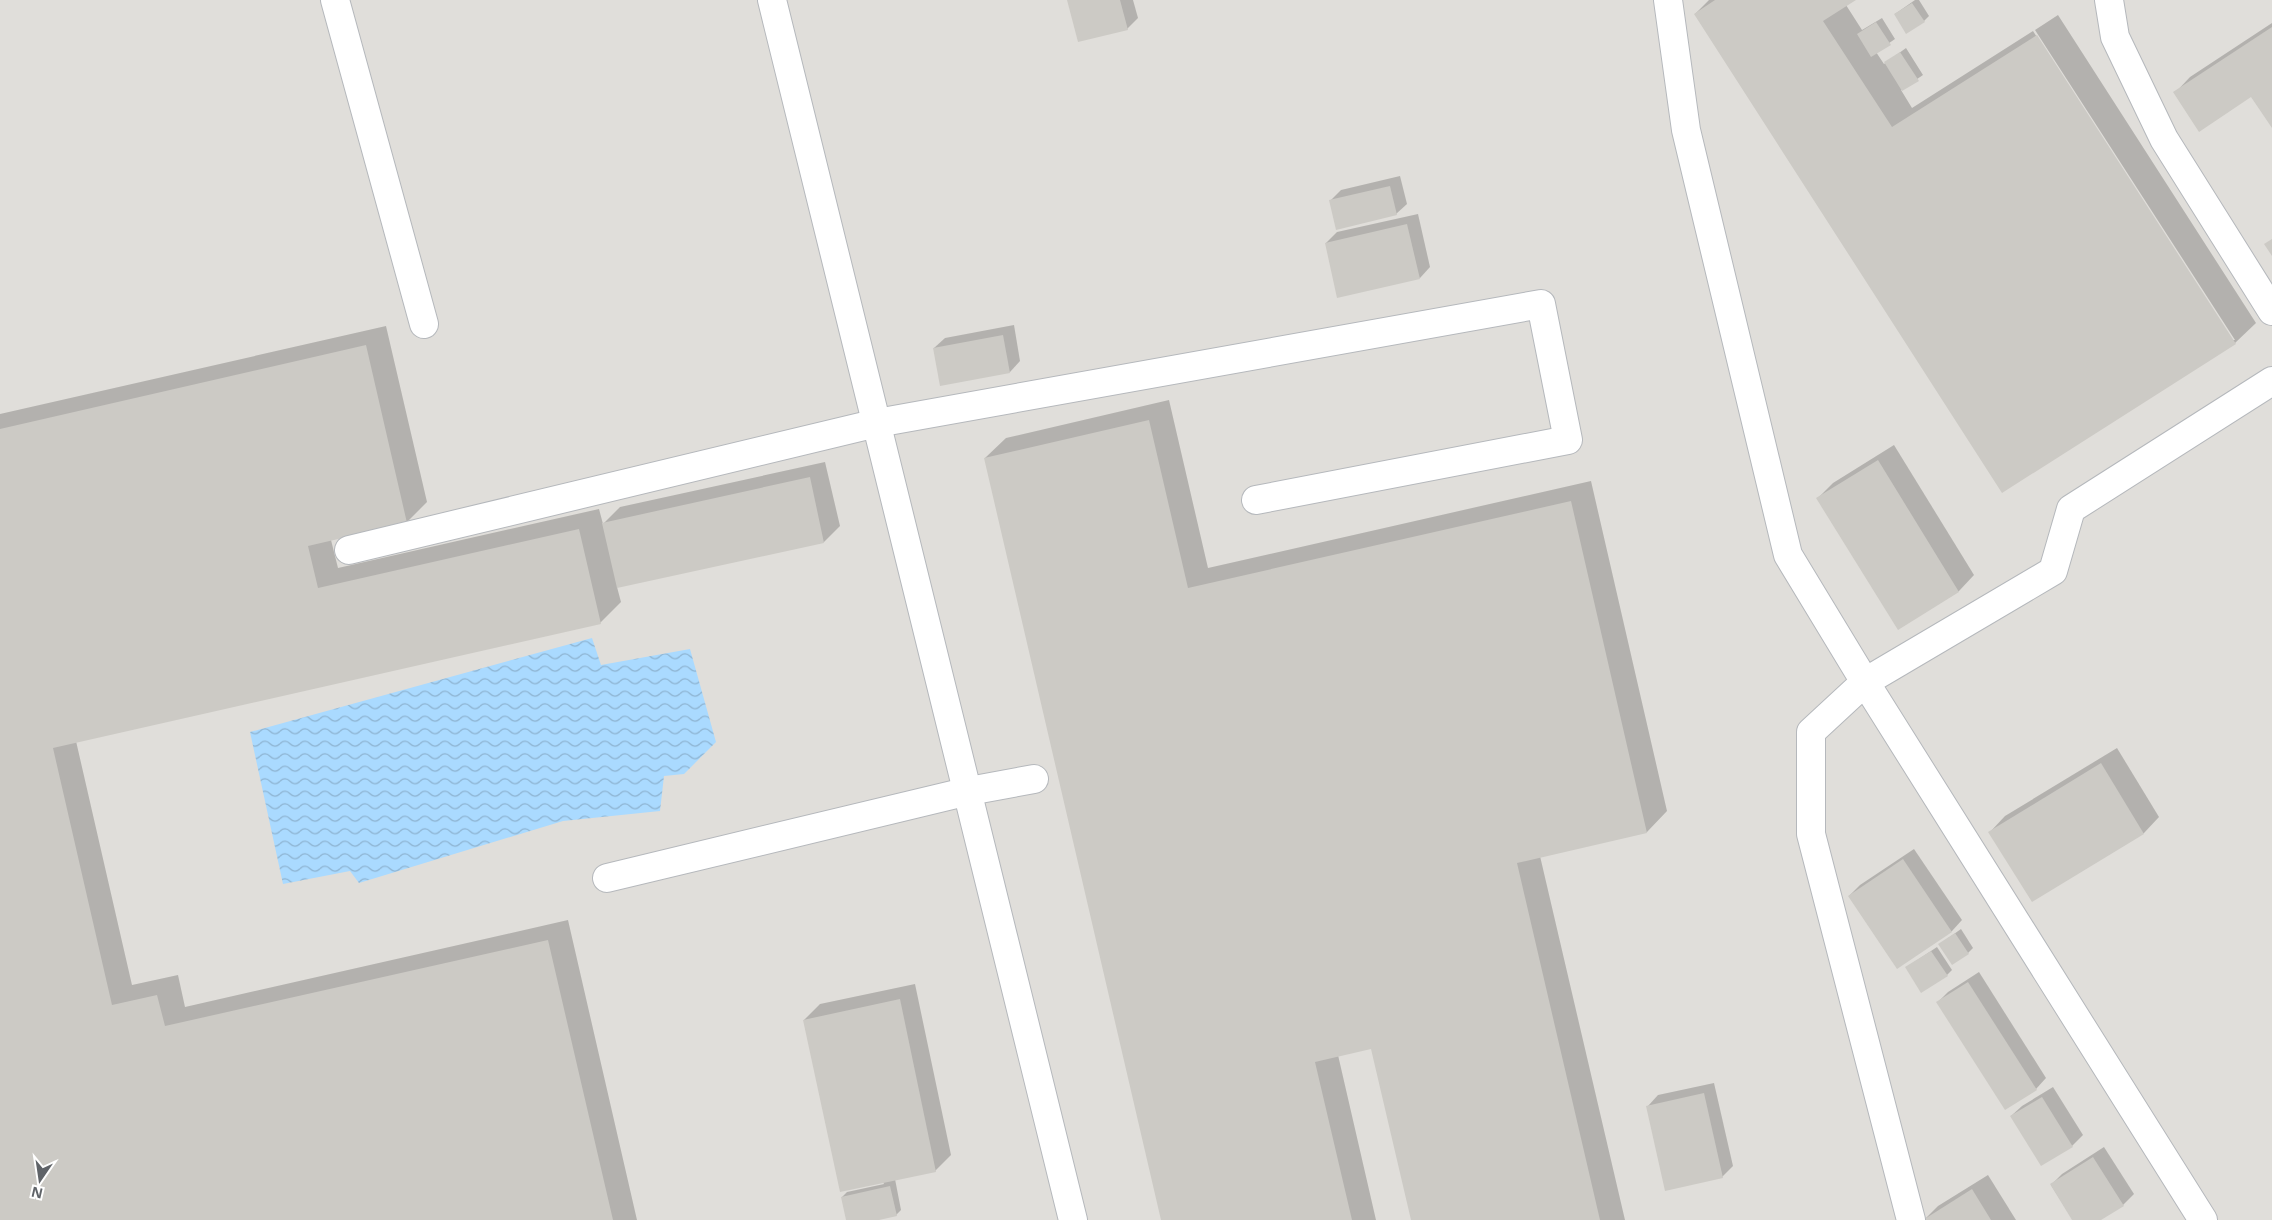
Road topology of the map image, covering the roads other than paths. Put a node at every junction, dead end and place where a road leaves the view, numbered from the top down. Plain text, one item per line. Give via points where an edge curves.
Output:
1 (335, 0) edge
2 (772, 0) edge
3 (1668, 0) edge
4 (2109, 0) edge
5 (2272, 311) edge
6 (424, 324) dead end
7 (2272, 381) edge
8 (877, 423) junction
9 (1256, 500) dead end
10 (349, 550) dead end
11 (1865, 682) junction
12 (1034, 779) dead end
13 (969, 791) junction
14 (607, 878) dead end
15 (1073, 1220) edge
16 (1911, 1220) edge
17 (2203, 1220) edge

1 - 6 lane
2 - 8 lane
3 - 11 lane via 1686,130 1788,555
4 - 5 lane via 2115,37 2164,139
7 - 11 lane via 2071,510 2053,571
8 - 9 lane via 1541,304 1568,440
8 - 10 lane
8 - 13 lane
11 - 16 lane via 1811,732 1810,834
11 - 17 lane
12 - 13 lane
13 - 14 lane
13 - 15 lane

